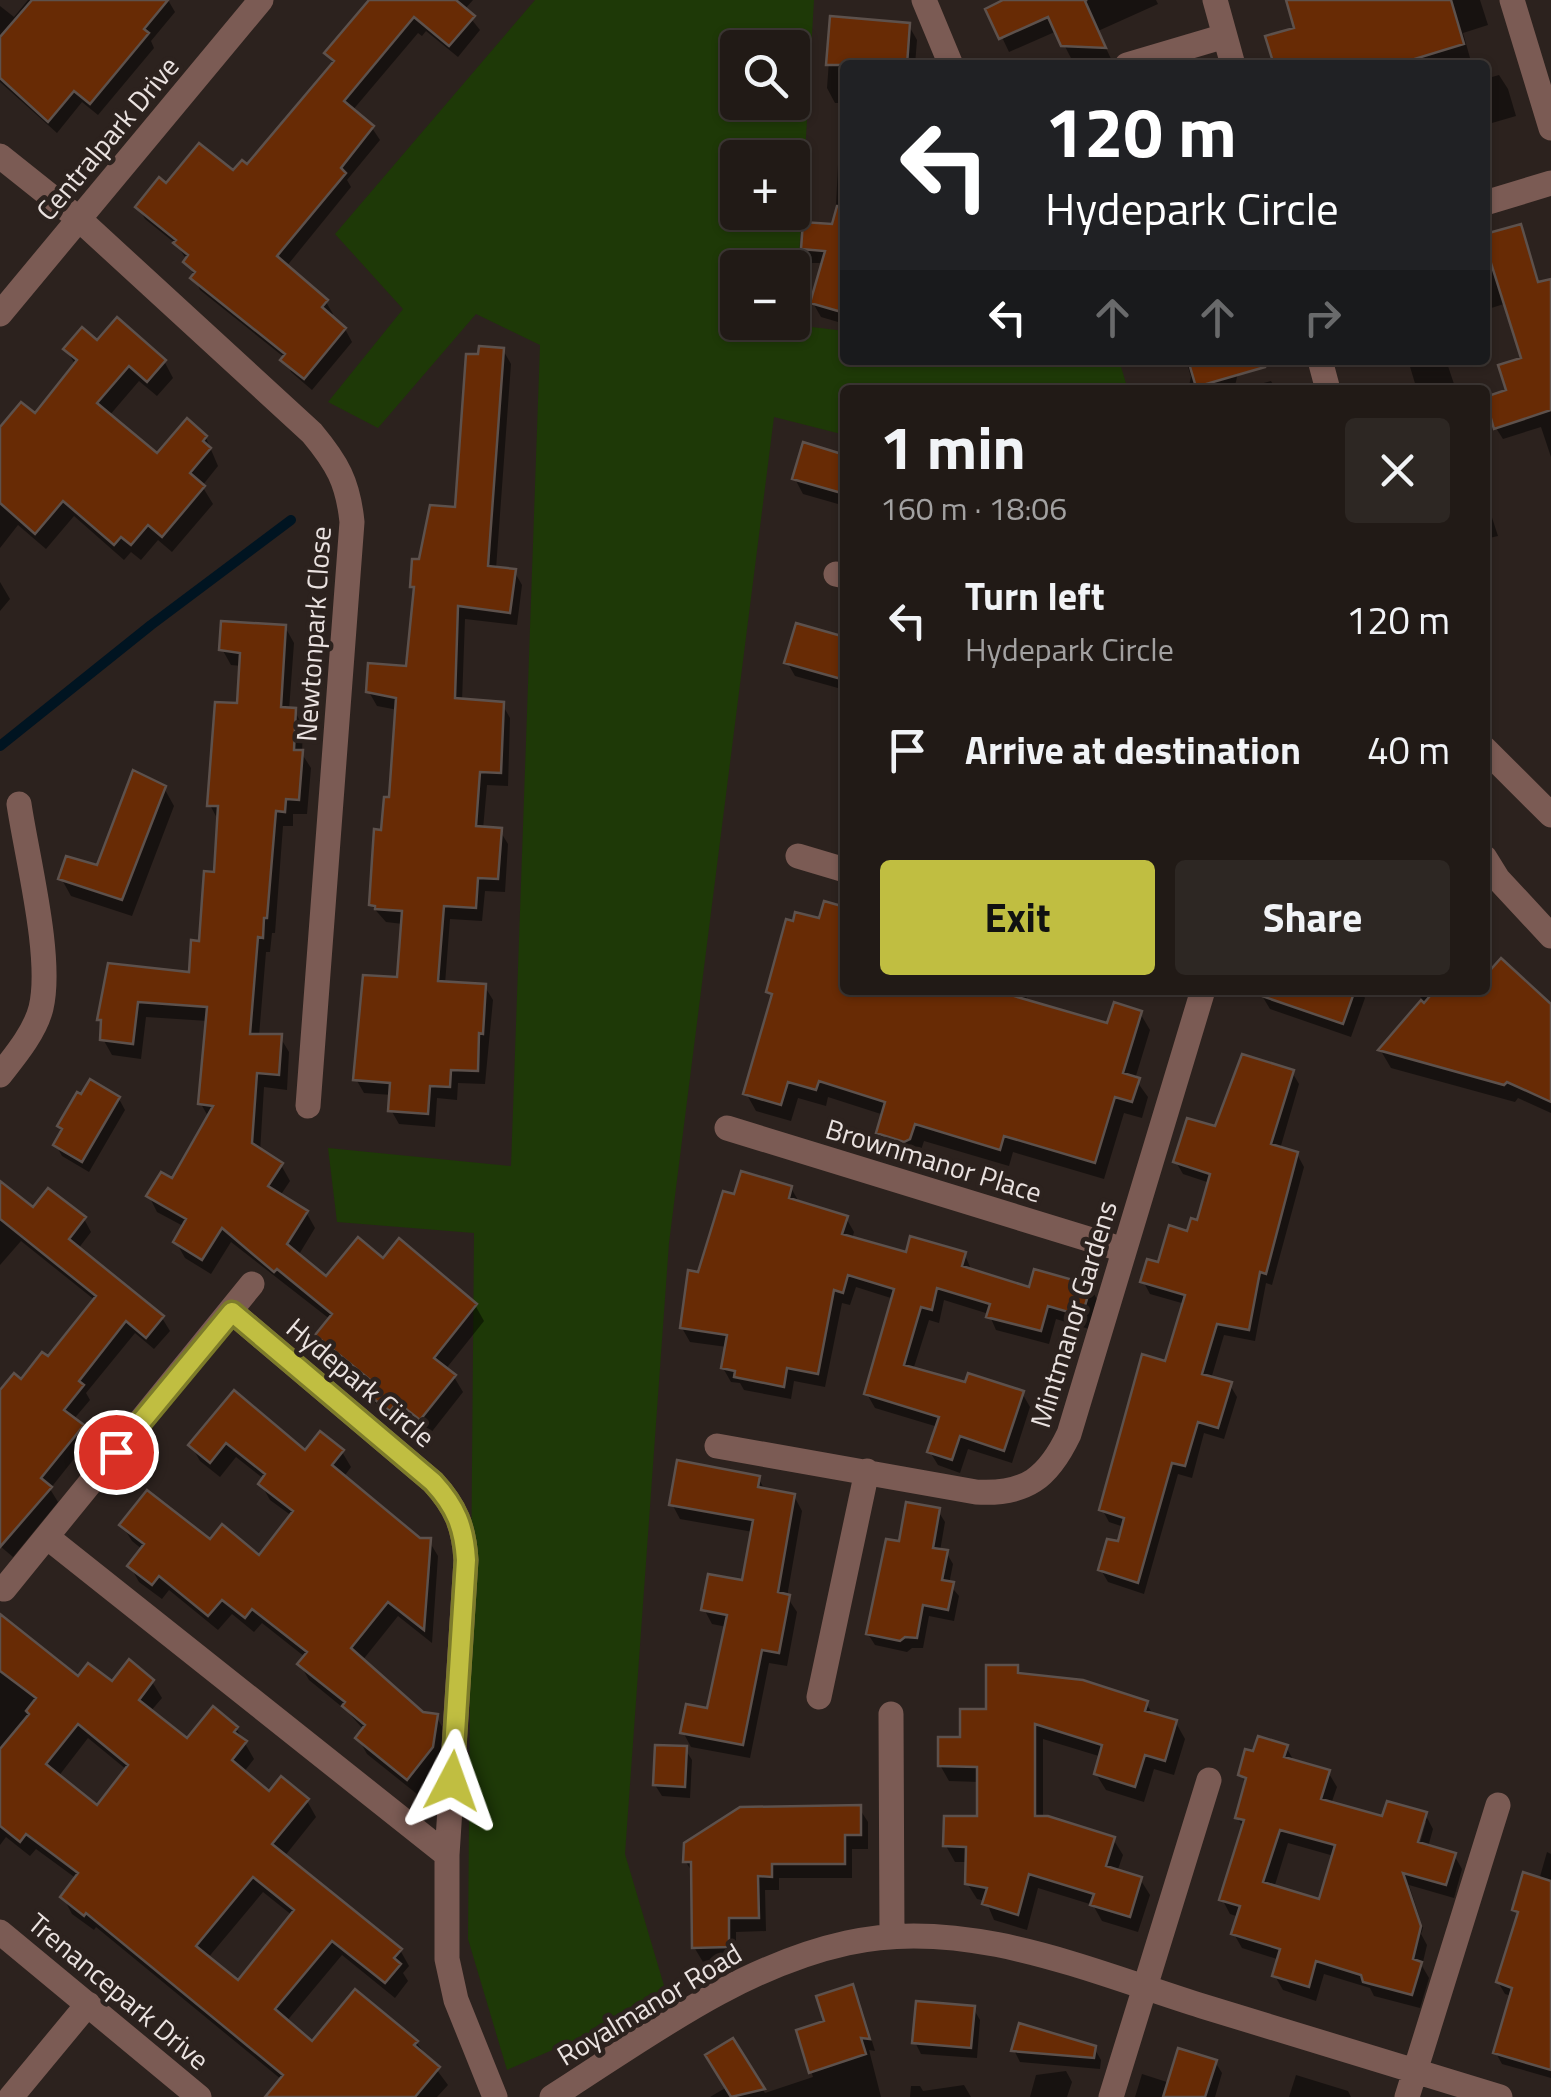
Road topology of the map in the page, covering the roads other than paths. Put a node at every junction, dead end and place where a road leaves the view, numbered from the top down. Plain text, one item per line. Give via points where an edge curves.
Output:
1 (261, 0) edge
2 (924, 0) edge
3 (1215, 0) edge
4 (1512, 0) edge
5 (1225, 36) junction
6 (948, 60) edge
7 (1144, 60) edge
8 (1232, 60) edge
9 (1551, 128) edge
10 (0, 156) edge
11 (1551, 183) edge
12 (1490, 201) edge
13 (79, 219) junction
14 (0, 314) edge
15 (1490, 753) edge
16 (19, 804) dead end
17 (1551, 816) edge
18 (798, 856) dead end
19 (1490, 866) edge
20 (840, 869) edge
21 (1551, 936) edge
22 (1201, 995) edge
23 (0, 1075) edge
24 (308, 1106) dead end
25 (727, 1128) dead end
26 (1124, 1250) junction
27 (252, 1284) dead end
28 (232, 1312) junction
29 (718, 1446) dead end
30 (866, 1471) junction
31 (47, 1537) junction
32 (4, 1588) dead end
33 (819, 1697) dead end
34 (891, 1714) dead end
35 (1208, 1780) dead end
36 (1498, 1806) dead end
37 (447, 1855) junction
38 (0, 1932) edge
39 (892, 1936) junction
40 (1145, 1988) junction
41 (88, 2004) junction
42 (1415, 2071) junction
43 (11, 2097) edge
44 (199, 2097) edge
45 (495, 2097) edge
46 (552, 2097) edge
47 (1111, 2097) edge
48 (1407, 2097) edge
49 (1500, 2097) edge

1 - 13 street, Centralpark Drive
2 - 6 street
3 - 5 street
4 - 9 street
5 - 7 street
5 - 8 street
10 - 13 street, Newtonpark Close
11 - 12 street
13 - 14 street, Centralpark Drive
13 - 24 street, Newtonpark Close via 312,433 349,492
15 - 17 street
16 - 23 street via 45,968 40,1010
18 - 20 street
19 - 21 street
22 - 26 street, Mintmanor Gardens
25 - 26 street, Brownmanor Place
26 - 30 street, Mintmanor Gardens via 1070,1434 1044,1474 996,1493
27 - 28 street
28 - 31 street
28 - 37 street, Hydepark Circle via 433,1482 460,1520 466,1560
29 - 30 street, Mintmanor Gardens
30 - 33 street
31 - 32 street
31 - 37 street
34 - 39 street
35 - 40 street
36 - 42 street
37 - 45 street, Hydepark Circle via 450,1979
38 - 41 street, Trenancepark Drive
39 - 40 street, Royalmanor Road via 1018,1950
39 - 46 street, Royalmanor Road via 848,1942 766,1969
40 - 42 street, Royalmanor Road
40 - 47 street
41 - 43 street
41 - 44 street, Trenancepark Drive
42 - 48 street
42 - 49 street, Royalmanor Road

